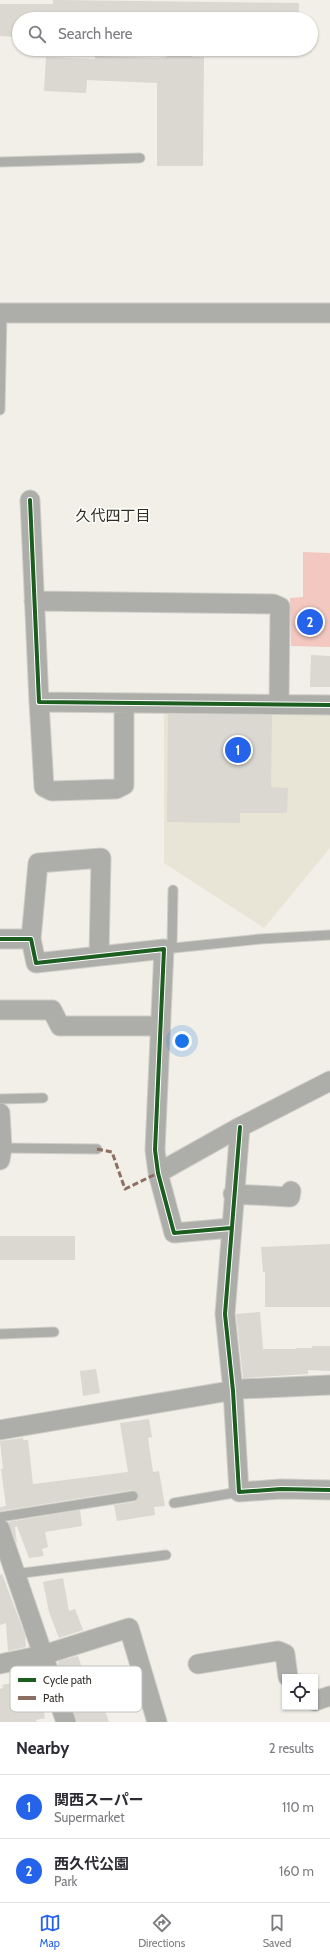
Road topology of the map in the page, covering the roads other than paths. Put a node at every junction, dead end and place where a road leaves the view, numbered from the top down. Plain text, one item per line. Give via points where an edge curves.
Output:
1 (140, 158) dead end
2 (0, 162) edge
3 (1, 313) edge
4 (330, 313) edge
5 (0, 410) edge
6 (30, 500) dead end
7 (34, 601) junction
8 (39, 702) junction
9 (124, 703) junction
10 (279, 704) junction
11 (330, 705) edge
12 (173, 890) dead end
13 (330, 935) edge
14 (0, 939) edge
15 (31, 939) junction
16 (168, 948) junction
17 (99, 955) junction
18 (0, 1010) edge
19 (160, 1026) junction
20 (330, 1081) edge
21 (43, 1098) dead end
22 (0, 1099) edge
23 (0, 1114) edge
24 (240, 1128) junction
25 (97, 1149) dead end
26 (1, 1154) edge
27 (158, 1173) junction
28 (233, 1194) junction
29 (290, 1196) dead end
30 (231, 1228) junction
31 (54, 1332) dead end
32 (0, 1334) edge
33 (330, 1385) edge
34 (233, 1390) junction
35 (0, 1430) edge
36 (330, 1490) edge
37 (239, 1492) junction
38 (133, 1496) dead end
39 (174, 1503) dead end
40 (0, 1517) edge
41 (0, 1529) edge
42 (166, 1555) dead end
43 (15, 1574) junction
44 (43, 1655) junction
45 (0, 1664) edge
46 (198, 1664) dead end
47 (47, 1666) edge
48 (140, 1666) edge
49 (142, 1672) edge
50 (288, 1674) edge
51 (330, 1696) edge
52 (318, 1700) edge
53 (63, 1712) edge
54 (66, 1722) edge
55 (157, 1722) edge

1 - 2 lane
3 - 4 street
3 - 5 lane
6 - 7 street
7 - 8 street
7 - 10 street via 273,604 280,607
8 - 9 street
8 - 9 street via 44,787 52,791 116,789 124,786
9 - 10 street
10 - 11 street
12 - 16 lane
13 - 16 lane
14 - 15 street
15 - 17 street via 36,964
15 - 17 street via 38,863 102,858
16 - 17 street
16 - 19 street
18 - 19 street via 52,1010 60,1026
19 - 27 street via 155,1150
20 - 24 street
21 - 22 lane
23 - 26 street
24 - 27 street
24 - 28 street
25 - 26 lane
27 - 30 street via 174,1233
28 - 29 street
28 - 30 street
30 - 34 street via 225,1314
31 - 32 lane
33 - 34 street
34 - 35 street
34 - 37 street
36 - 37 street via 281,1489
37 - 39 lane
38 - 40 lane
41 - 43 street
42 - 43 lane
43 - 44 street
44 - 45 street
44 - 47 street
44 - 48 street via 129,1628
46 - 50 street via 278,1651 285,1654
49 - 55 street
51 - 52 street
53 - 54 street

